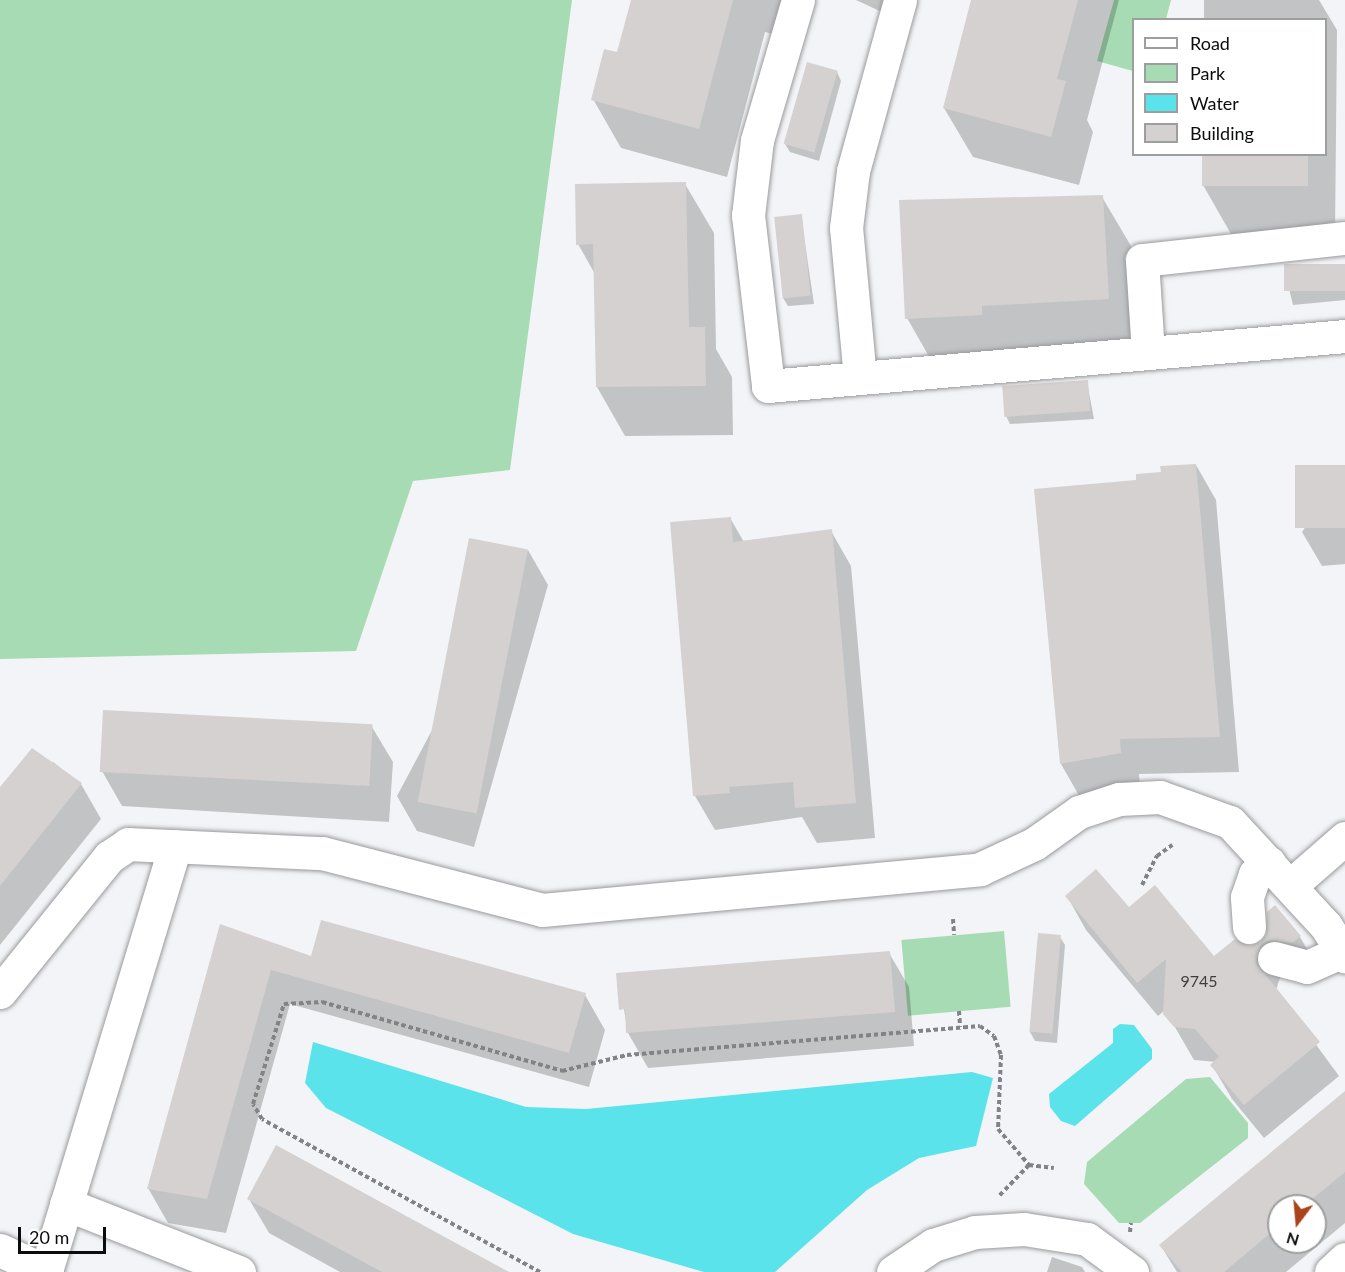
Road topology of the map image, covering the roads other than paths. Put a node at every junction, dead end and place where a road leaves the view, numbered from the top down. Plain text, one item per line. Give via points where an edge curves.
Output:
1 (798, 0) edge
2 (900, 0) edge
3 (1345, 238) edge
4 (1345, 336) edge
5 (1148, 353) junction
6 (860, 378) junction
7 (1345, 838) edge
8 (175, 846) junction
9 (1280, 874) junction
10 (1249, 927) dead end
11 (1339, 936) edge
12 (1274, 958) dead end
13 (0, 992) edge
14 (66, 1204) junction
15 (0, 1250) edge
16 (1345, 1259) edge
17 (46, 1272) edge
18 (239, 1272) edge
19 (893, 1272) edge
20 (1132, 1272) edge
21 (1330, 1272) edge

1 - 6 lane via 757,140 748,215 768,386
2 - 6 lane via 853,171 846,228
3 - 5 lane via 1142,260
4 - 5 lane
5 - 6 lane
7 - 9 lane
8 - 9 lane via 321,853 542,910 980,869 1034,844 1079,812 1119,799 1160,797 1230,822
8 - 13 lane via 128,844 109,857
8 - 14 lane
9 - 10 lane via 1255,874 1247,897
9 - 11 lane
11 - 12 lane via 1307,966
14 - 17 lane
14 - 18 lane
15 - 17 lane
16 - 21 lane
19 - 20 lane via 933,1245 975,1232 1024,1229 1087,1239

